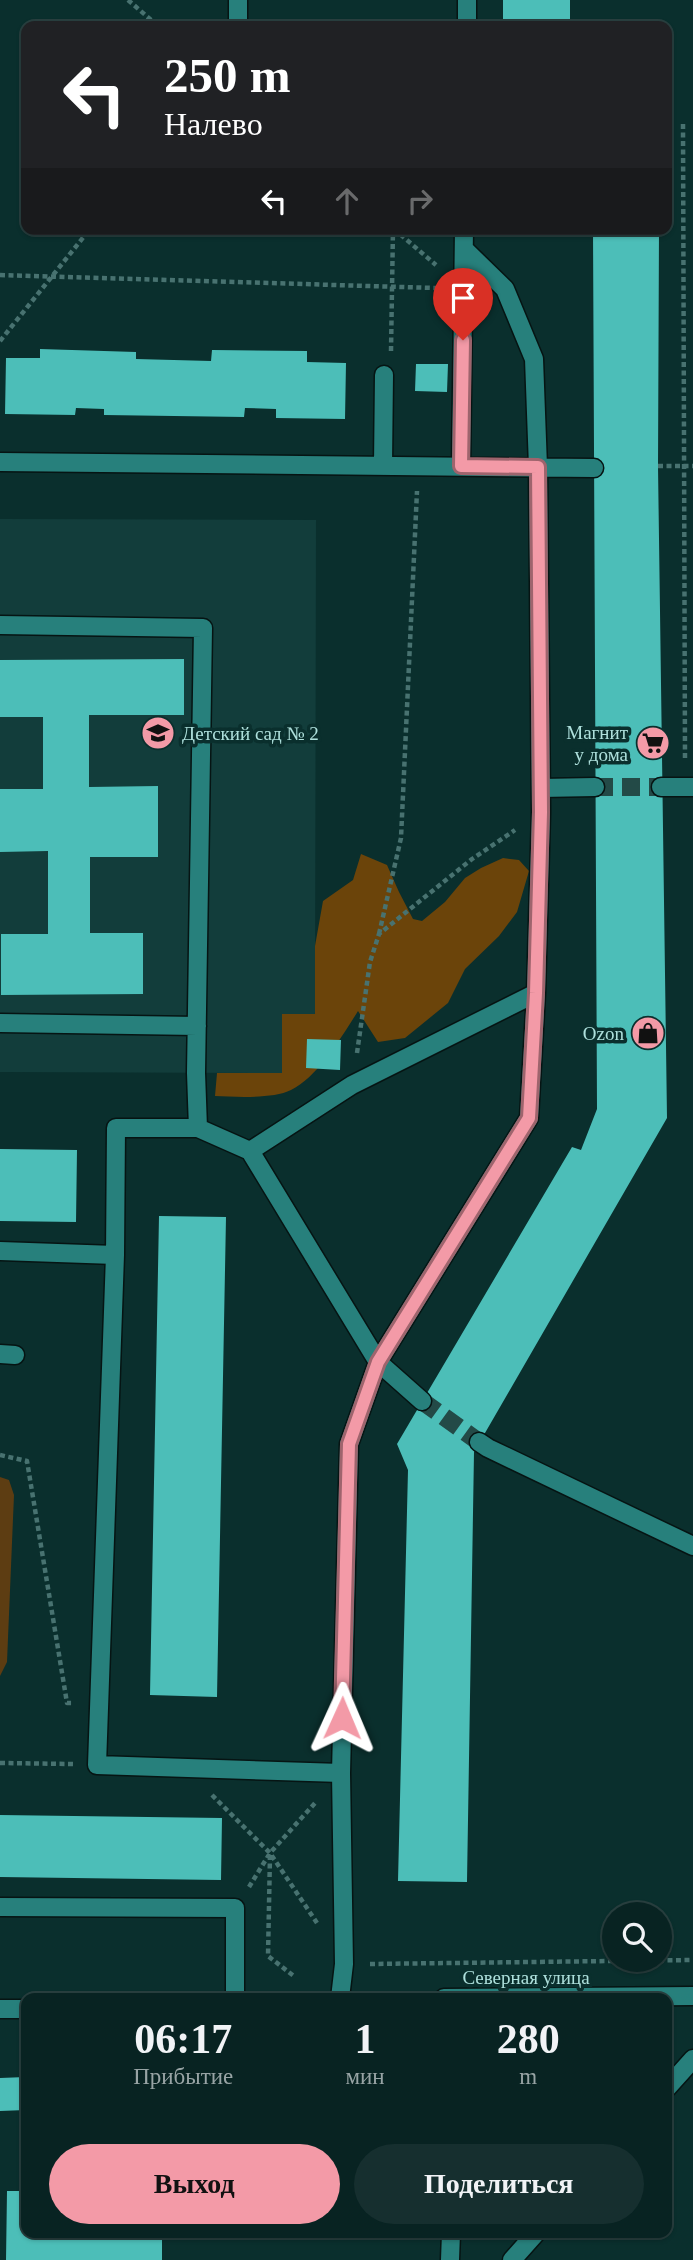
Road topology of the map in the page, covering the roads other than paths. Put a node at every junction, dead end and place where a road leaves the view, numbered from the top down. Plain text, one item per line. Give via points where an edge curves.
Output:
1 (238, 0) edge
2 (467, 0) edge
3 (238, 21) edge
4 (467, 21) edge
5 (464, 235) edge
6 (464, 249) junction
7 (384, 375) road end
8 (0, 462) edge
9 (383, 466) junction
10 (461, 466) junction
11 (538, 467) junction
12 (594, 468) dead end
13 (0, 625) edge
14 (661, 787) tunnel mouth
15 (689, 787) edge
16 (541, 788) junction
17 (595, 788) tunnel mouth
18 (536, 993) junction
19 (0, 1023) edge
20 (197, 1026) junction
21 (198, 1128) junction
22 (250, 1151) junction
23 (0, 1251) edge
24 (115, 1255) junction
25 (378, 1362) junction
26 (422, 1401) tunnel mouth
27 (480, 1442) tunnel mouth
28 (693, 1546) edge
29 (341, 1773) junction
30 (0, 1907) edge
31 (235, 1993) edge
32 (341, 1993) edge
33 (672, 1996) edge
34 (693, 1996) edge
35 (0, 2009) edge
36 (21, 2009) edge
37 (693, 2059) edge
38 (672, 2082) edge
39 (451, 2238) edge
40 (532, 2238) edge
41 (450, 2260) edge
42 (512, 2260) edge

1 - 3 street
2 - 4 street
5 - 6 street
6 - 10 street
6 - 11 street via 505,289 534,359
7 - 9 street
8 - 9 street
9 - 10 street
10 - 11 street
11 - 12 street
11 - 16 street
13 - 20 street via 204,628
14 - 15 street
16 - 17 street
16 - 18 street
18 - 22 street via 352,1085
18 - 25 street via 529,1118
19 - 20 street
20 - 21 street
21 - 22 street
21 - 24 street via 116,1128
22 - 25 street
23 - 24 street
24 - 29 street via 97,1765
25 - 26 street
25 - 29 street via 349,1444
27 - 28 street
29 - 32 street
30 - 31 street via 235,1908
33 - 34 street, Северная улица
35 - 36 street
37 - 38 street
39 - 41 street
40 - 42 street

